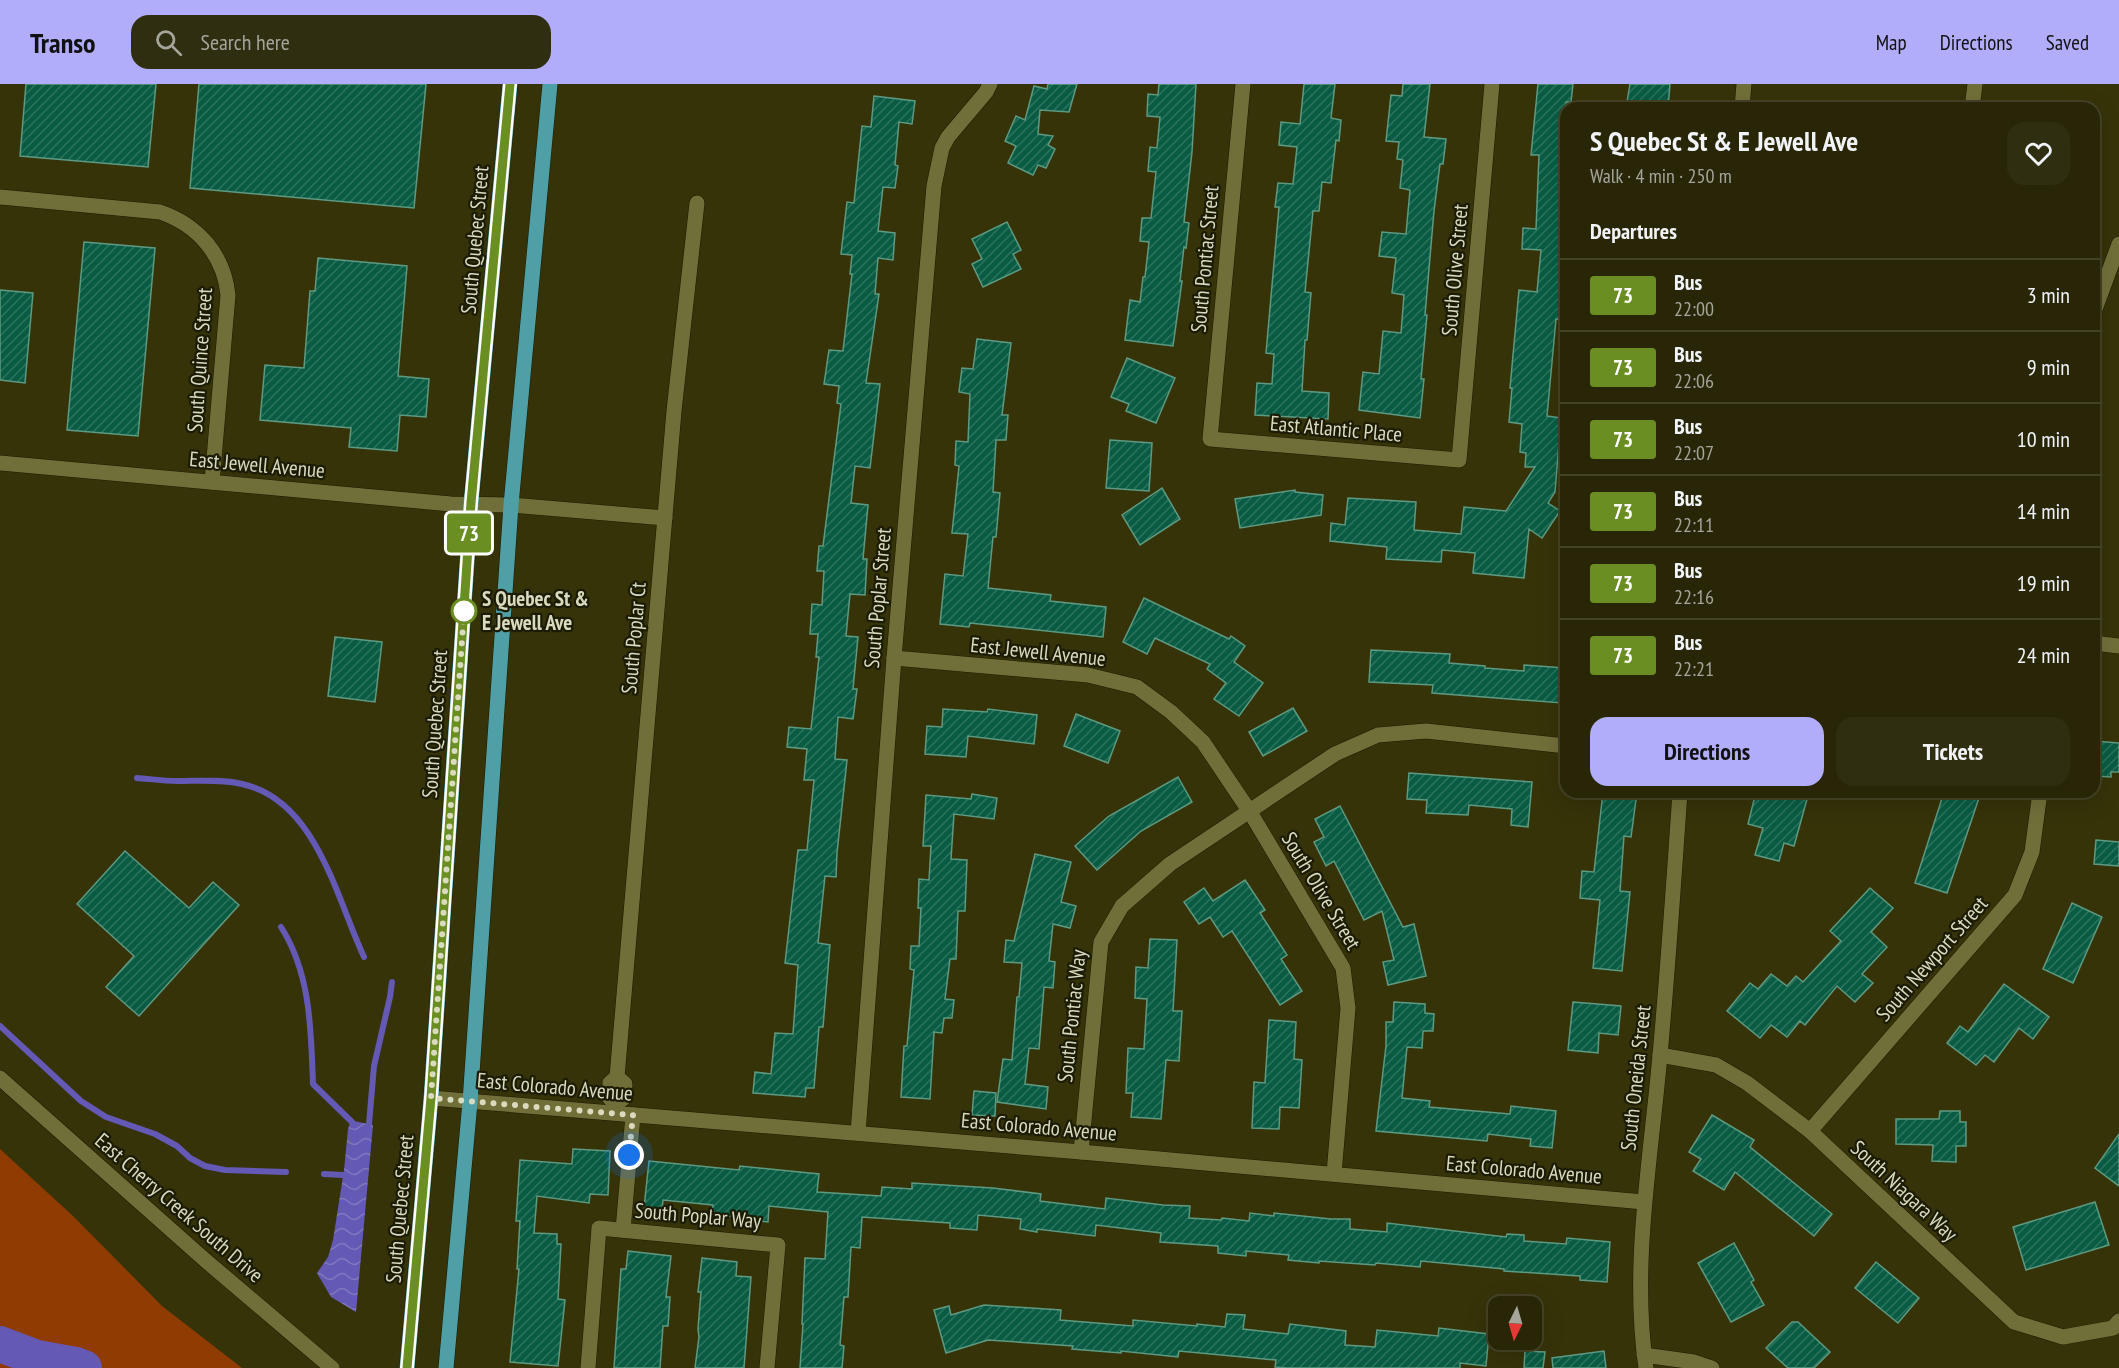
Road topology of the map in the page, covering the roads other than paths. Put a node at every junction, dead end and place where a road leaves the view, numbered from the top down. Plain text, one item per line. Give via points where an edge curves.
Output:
1 (510, 84) edge
2 (550, 84) edge
3 (990, 84) edge
4 (1243, 84) edge
5 (1492, 84) edge
6 (1744, 84) edge
7 (1975, 84) edge
8 (1742, 102) edge
9 (1973, 102) edge
10 (0, 197) edge
11 (697, 203) dead end
12 (2119, 244) edge
13 (2100, 296) edge
14 (1210, 439) joint
15 (1459, 460) joint
16 (0, 463) edge
17 (212, 482) junction
18 (471, 503) junction
19 (511, 505) junction
20 (665, 518) junction
21 (2100, 644) edge
22 (2119, 646) edge
23 (894, 658) junction
24 (1560, 745) edge
25 (1680, 798) edge
26 (2039, 798) edge
27 (1250, 812) junction
28 (1660, 1055) junction
29 (0, 1078) edge
30 (431, 1098) junction
31 (470, 1102) junction
32 (615, 1108) junction
33 (633, 1115) junction
34 (1810, 1131) junction
35 (858, 1133) junction
36 (1081, 1152) junction
37 (1334, 1174) junction
38 (1644, 1202) junction
39 (623, 1230) junction
40 (2119, 1322) edge
41 (1645, 1361) edge
42 (332, 1368) edge
43 (407, 1368) edge
44 (446, 1368) edge
45 (588, 1368) edge
46 (767, 1368) edge
47 (1712, 1368) edge

1 - 18 main road, South Quebec Street
2 - 19 main road
3 - 23 street, South Poplar Street via 948,138 937,164
4 - 14 street, South Pontiac Street
5 - 15 street, South Olive Street
6 - 8 street
7 - 9 street
10 - 17 street, South Quince Street via 160,212 201,236 219,260 227,283 228,305
11 - 20 street, South Poplar Ct
12 - 13 street
14 - 15 street, East Atlantic Place
16 - 17 street, East Jewell Avenue
17 - 18 street, East Jewell Avenue
18 - 19 street, East Jewell Avenue
18 - 30 main road, South Quebec Street
19 - 20 street, East Jewell Avenue
19 - 31 main road
20 - 32 street, South Poplar Ct via 617,1077 610,1083 609,1097
21 - 22 street
23 - 27 street, East Jewell Avenue via 1088,675 1137,687 1203,742
23 - 35 street, South Poplar Street
24 - 27 street via 1426,731 1378,735 1335,754
25 - 28 street, South Oneida Street
26 - 34 street, South Newport Street via 2032,852 2015,895
27 - 36 street, South Pontiac Way via 1170,864 1122,906 1101,942
27 - 37 street, South Olive Street via 1343,968 1348,1008
28 - 34 street, South Niagara Way via 1716,1065 1747,1083
28 - 38 street, South Oneida Street
29 - 42 street, East Cherry Creek South Drive
30 - 31 street, East Colorado Avenue
30 - 43 main road, South Quebec Street
31 - 32 street, East Colorado Avenue
31 - 44 main road
32 - 33 street, East Colorado Avenue
33 - 35 street, East Colorado Avenue
33 - 39 street
34 - 40 street, South Niagara Way via 2014,1322 2063,1337 2113,1328
35 - 36 street, East Colorado Avenue
36 - 37 street, East Colorado Avenue
37 - 38 street, East Colorado Avenue
38 - 41 street, South Oneida Street via 1640,1310
39 - 45 street, South Poplar Way via 599,1228
39 - 46 street, South Poplar Way via 778,1245
41 - 47 street via 1694,1362

